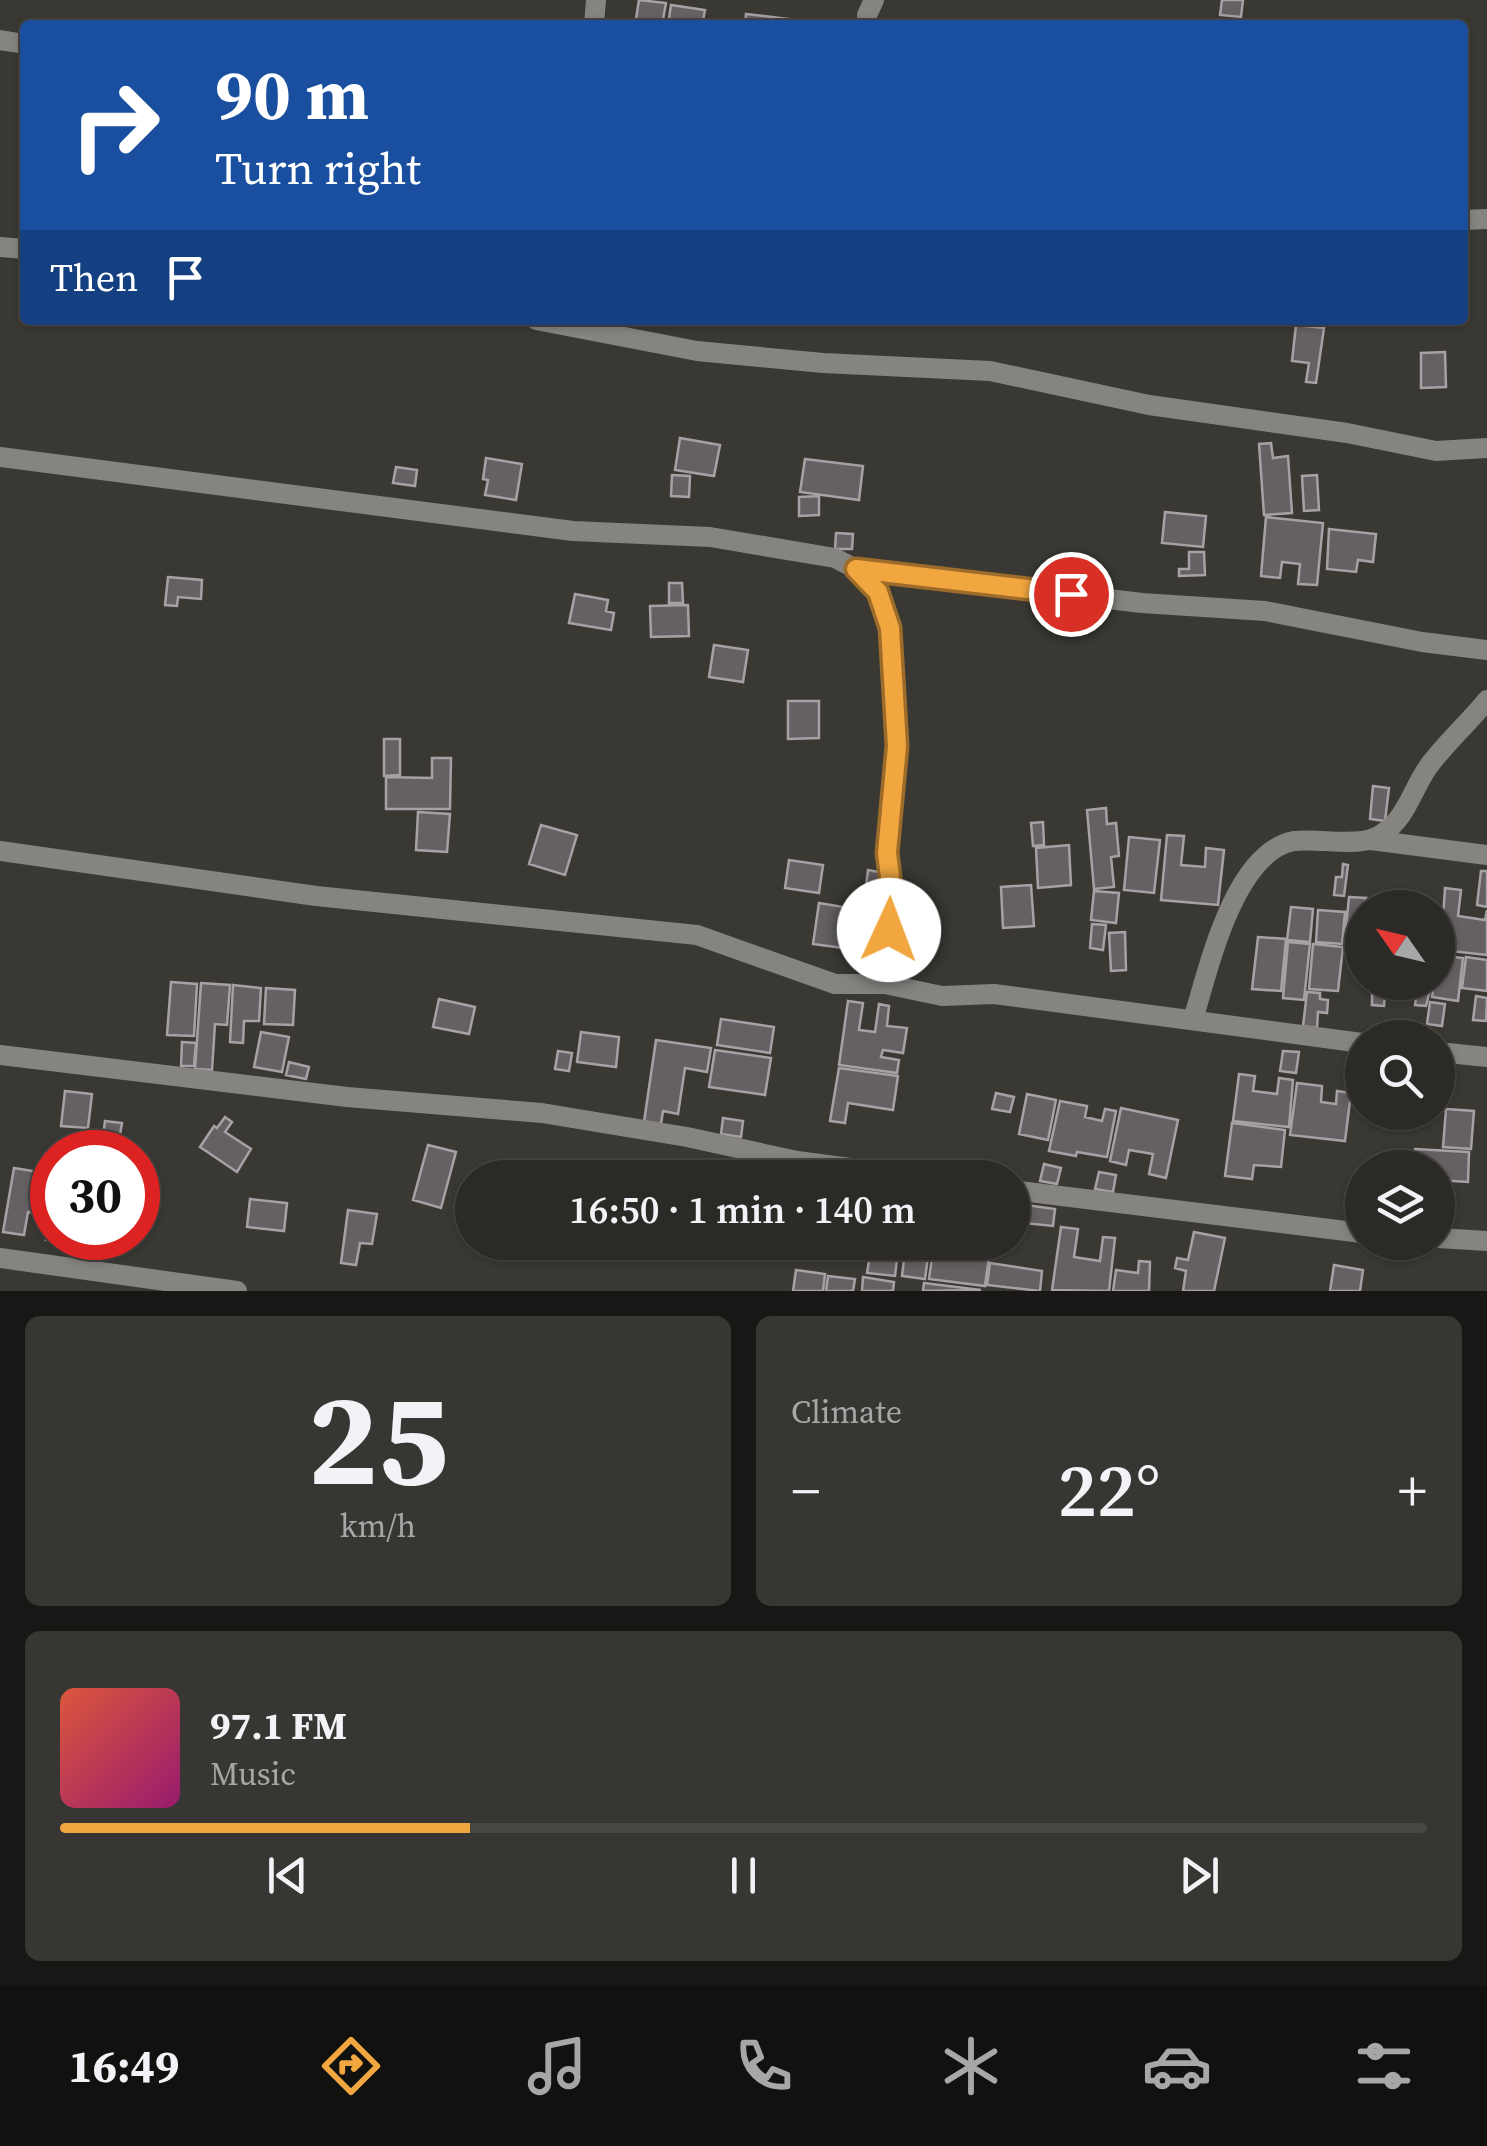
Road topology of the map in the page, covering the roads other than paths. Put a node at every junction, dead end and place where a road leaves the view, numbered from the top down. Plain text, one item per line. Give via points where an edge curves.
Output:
1 (562, 325) edge
2 (1487, 448) edge
3 (0, 457) edge
4 (856, 569) junction
5 (1487, 650) edge
6 (1487, 700) edge
7 (1370, 840) junction
8 (0, 851) edge
9 (1487, 855) edge
10 (885, 984) junction
11 (1193, 1020) junction
12 (1345, 1040) edge
13 (1455, 1054) edge
14 (0, 1055) edge
15 (1487, 1057) edge
16 (797, 1160) edge
17 (1030, 1192) edge
18 (1345, 1231) edge
19 (1455, 1239) edge
20 (1487, 1241) edge
21 (0, 1258) edge
22 (237, 1291) edge

1 - 2 street via 696,351 990,371 1149,405 1436,451
3 - 4 street via 573,531 710,537 835,558
4 - 5 street via 1264,611
4 - 10 street via 878,592 890,628 897,746
6 - 7 street via 1429,765 1401,817
7 - 9 street
7 - 11 street via 1293,842 1274,849 1249,874 1220,932
8 - 10 street via 316,896 697,935 835,984
10 - 11 street via 942,996 994,994
11 - 12 street
13 - 15 street
14 - 16 street via 542,1114
17 - 18 street
19 - 20 street
21 - 22 street

